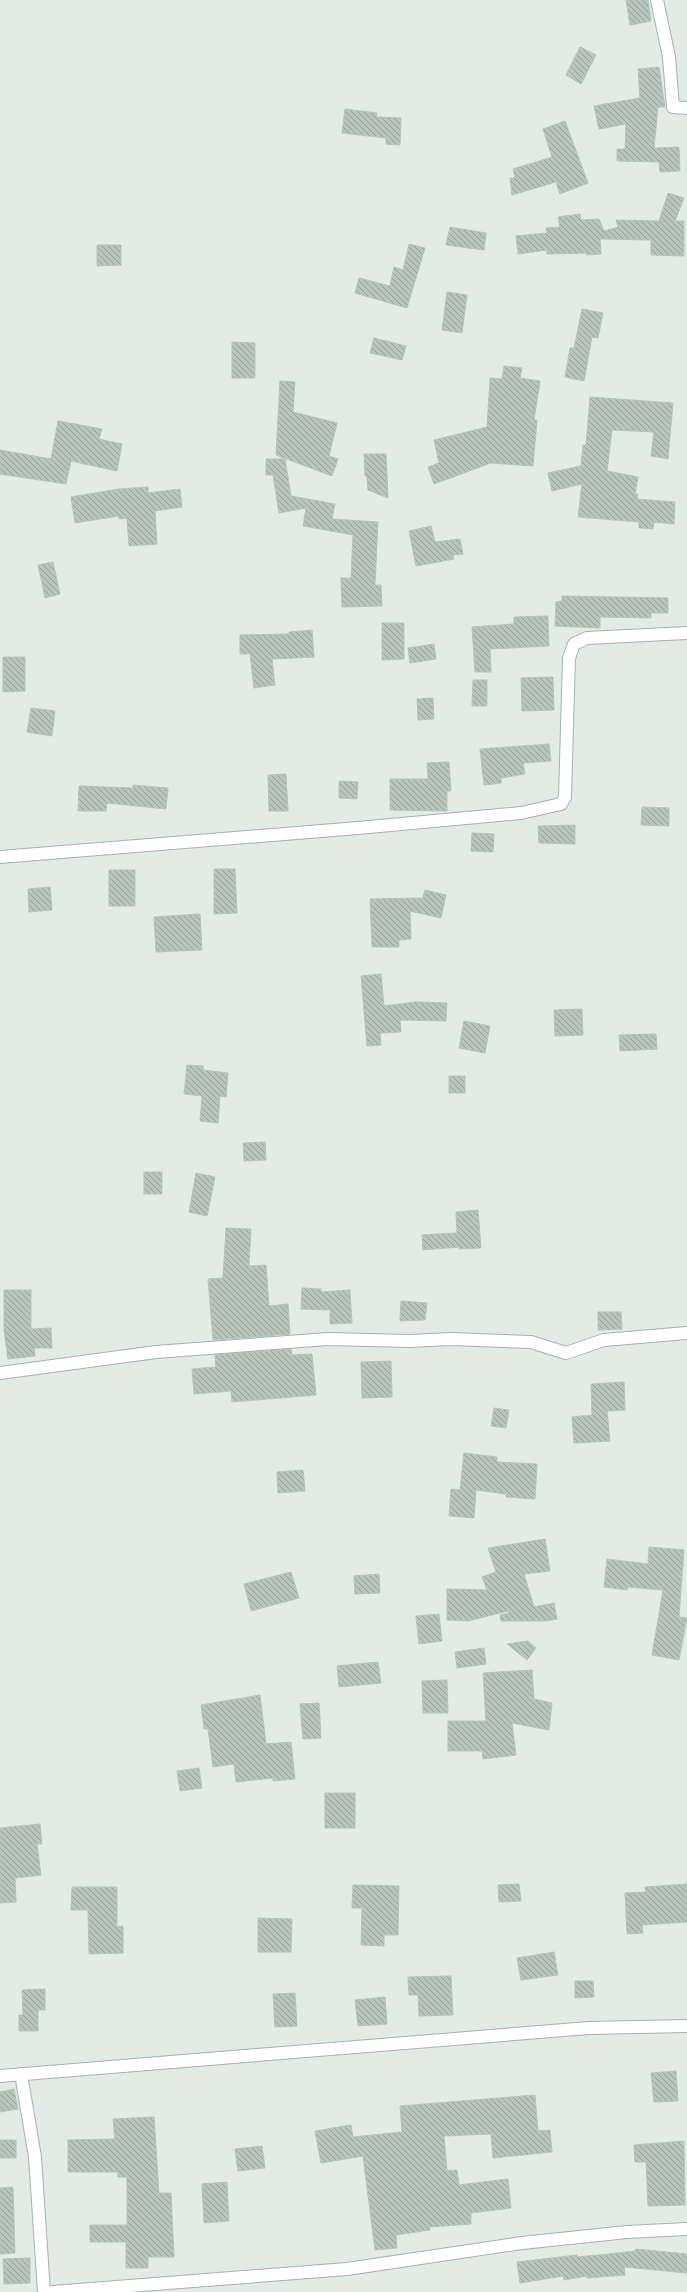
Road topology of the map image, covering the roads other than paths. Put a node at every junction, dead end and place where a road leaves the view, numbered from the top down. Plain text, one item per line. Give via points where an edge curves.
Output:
1 (657, 0) edge
2 (687, 108) edge
3 (687, 633) edge
4 (0, 857) edge
5 (687, 1333) edge
6 (0, 1373) edge
7 (687, 2026) edge
8 (21, 2074) junction
9 (0, 2076) edge
10 (687, 2229) edge
11 (44, 2292) edge
12 (53, 2292) edge

1 - 2 street via 669,57 673,107
3 - 4 street via 587,638 574,644 569,658 565,797 561,804 521,813
5 - 6 street via 604,1340 566,1353 531,1342 328,1339 156,1352
7 - 8 street via 589,2028
8 - 9 street
8 - 11 street via 35,2157
10 - 12 street via 627,2232 522,2243 347,2269

